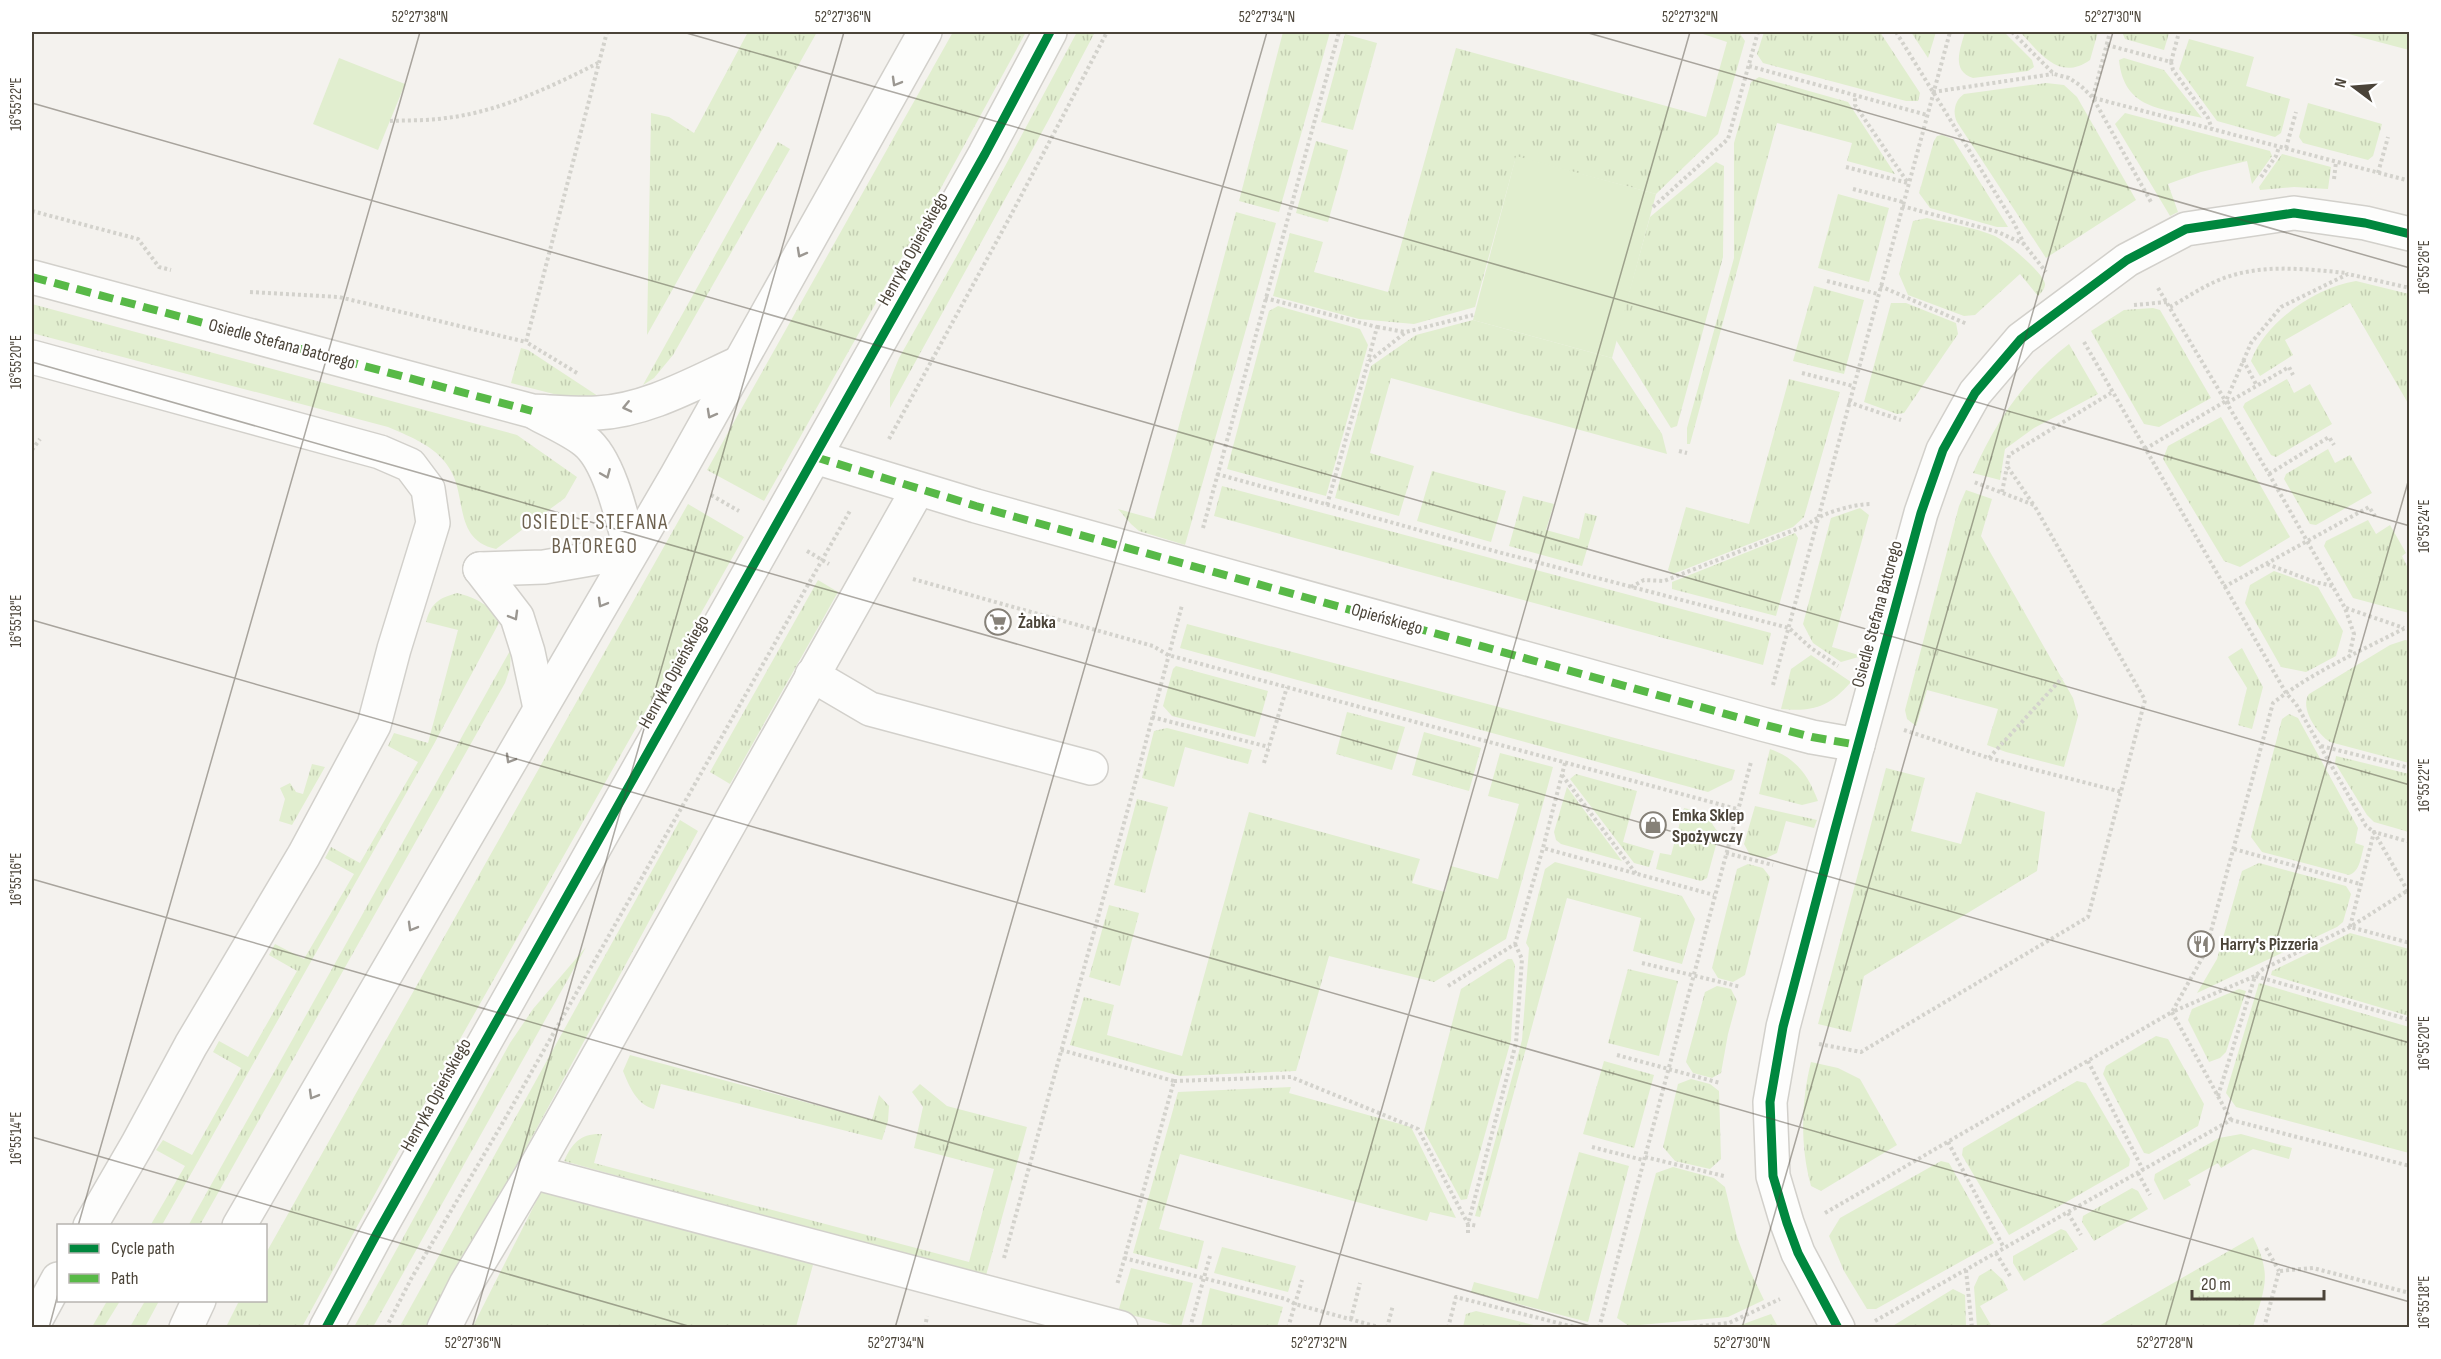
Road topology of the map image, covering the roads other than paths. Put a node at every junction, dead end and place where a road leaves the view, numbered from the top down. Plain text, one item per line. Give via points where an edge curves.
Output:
1 (925, 32) edge
2 (1050, 32) edge
3 (2409, 234) edge
4 (32, 277) edge
5 (32, 357) edge
6 (740, 363) junction
7 (532, 411) junction
8 (815, 457) junction
9 (918, 489) junction
10 (631, 552) junction
11 (812, 675) junction
12 (540, 708) junction
13 (1858, 744) junction
14 (1091, 768) dead end
15 (533, 1172) junction
16 (91, 1224) edge
17 (240, 1224) edge
18 (57, 1282) edge
19 (198, 1302) edge
20 (1113, 1326) edge
21 (1853, 1326) edge
22 (32, 1327) edge
23 (186, 1328) edge
24 (326, 1328) edge
25 (444, 1328) edge

1 -> 6 street
2 - 8 street, Henryka Opieńskiego
3 - 13 street, Osiedle Stefana Batorego via 2294,213 2186,229 2127,260 2021,339 1975,393 1942,450
4 - 7 street, Osiedle Stefana Batorego
5 - 16 street via 380,452 410,465 428,489 433,523 374,725 304,855 190,1045
6 -> 7 street via 632,407 598,413
6 -> 10 street
7 -> 10 street via 587,442 614,492
8 - 9 street, Opieńskiego
8 - 24 street, Henryka Opieńskiego
9 - 11 street
9 - 13 street, Opieńskiego via 1762,724
10 -> 12 street
10 -> 12 street via 544,567 480,569 517,617
11 - 14 street via 870,709
11 - 15 street
12 -> 17 street
13 - 21 street, Osiedle Stefana Batorego via 1783,1027 1770,1102 1773,1176 1798,1253
15 - 20 street
15 - 25 street
18 - 22 street
19 - 23 street

